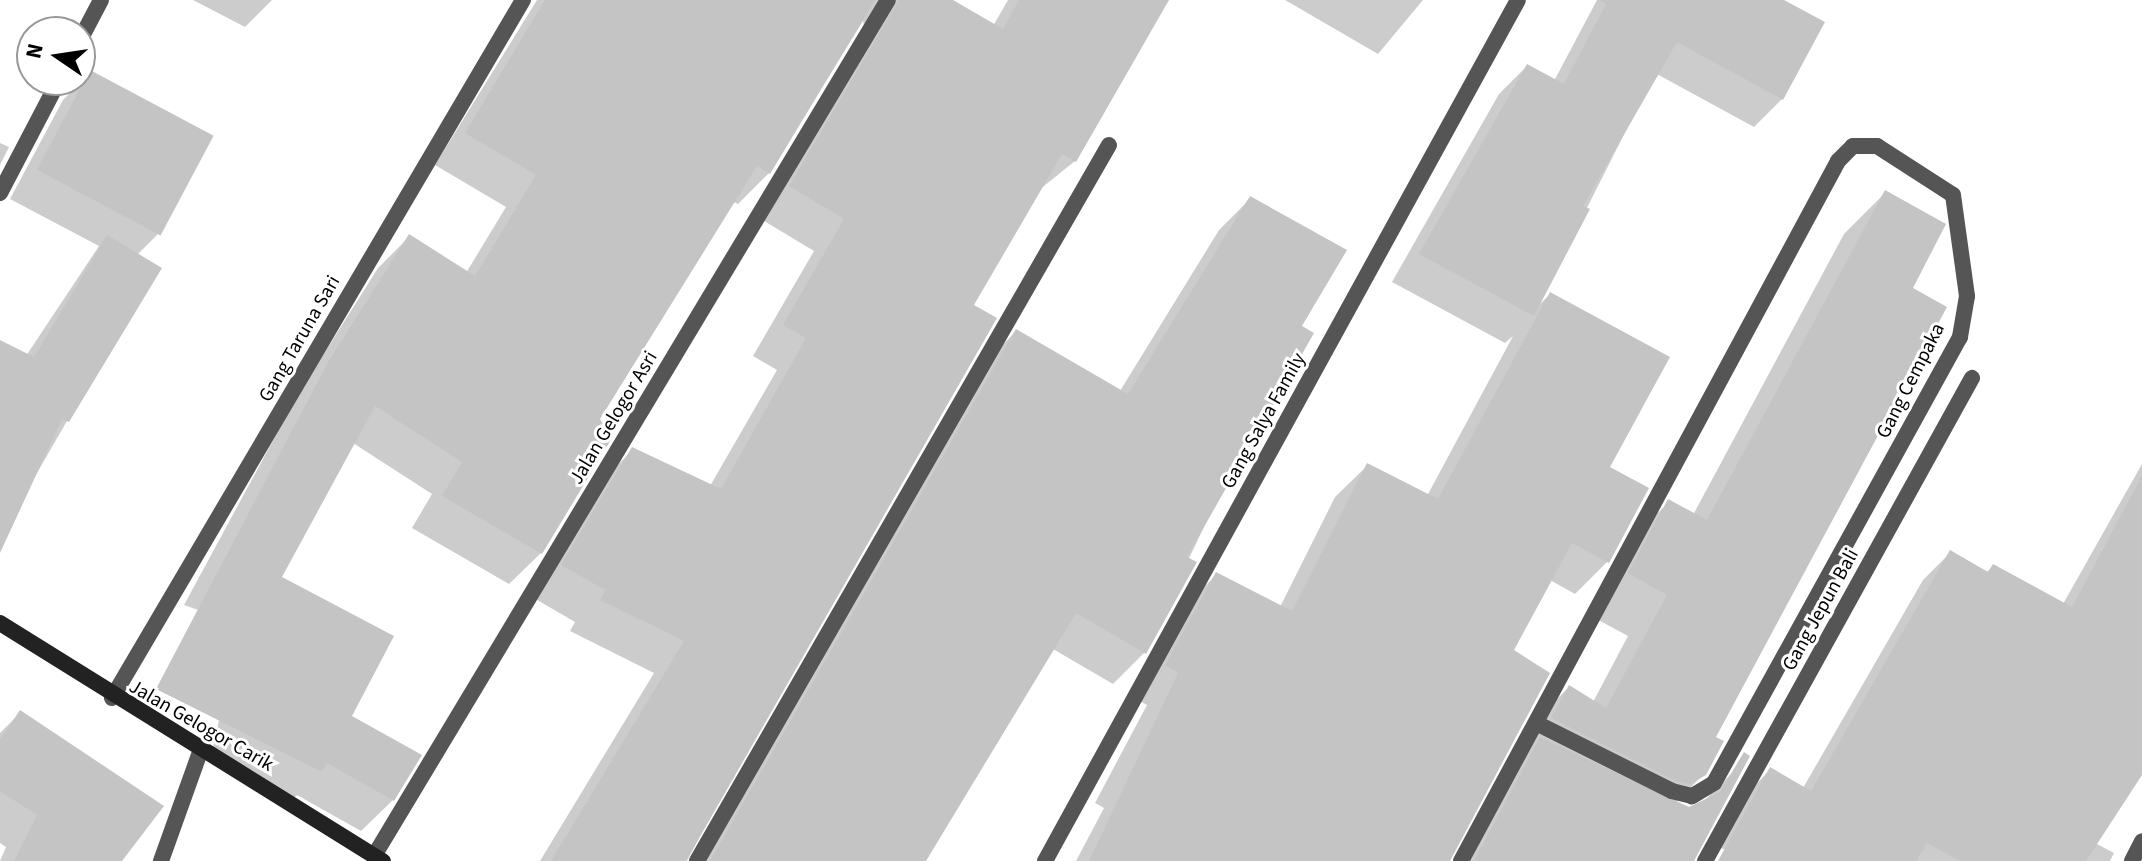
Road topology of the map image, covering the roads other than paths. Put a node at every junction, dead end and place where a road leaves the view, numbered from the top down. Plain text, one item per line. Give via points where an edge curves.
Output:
1 (523, 0) edge
2 (888, 0) edge
3 (1518, 0) edge
4 (51, 96) edge
5 (1109, 145) dead end
6 (0, 193) edge
7 (1972, 378) dead end
8 (0, 623) edge
9 (112, 698) junction
10 (1538, 724) junction
11 (201, 749) junction
12 (2142, 841) edge
13 (378, 858) edge
14 (161, 861) edge
15 (697, 861) edge
16 (1045, 861) edge
17 (1461, 861) edge
18 (1705, 861) edge
19 (2132, 861) edge

1 - 9 street, Gang Taruna Sari
2 - 13 street, Jalan Gelogor Asri
3 - 16 street, Gang Salya Family
4 - 6 street
5 - 15 street
7 - 18 street, Gang Jepun Bali
8 - 9 street, Jalan Gelogor Carik
9 - 11 street, Jalan Gelogor Carik
10 - 10 street, Gang Cempaka via 1838,161 1853,146 1877,146 1953,195 1967,296 1960,337 1714,783 1692,796 1672,791
10 - 17 street, Gang Cempaka
11 - 13 street, Jalan Gelogor Carik
11 - 14 street
12 - 19 street

